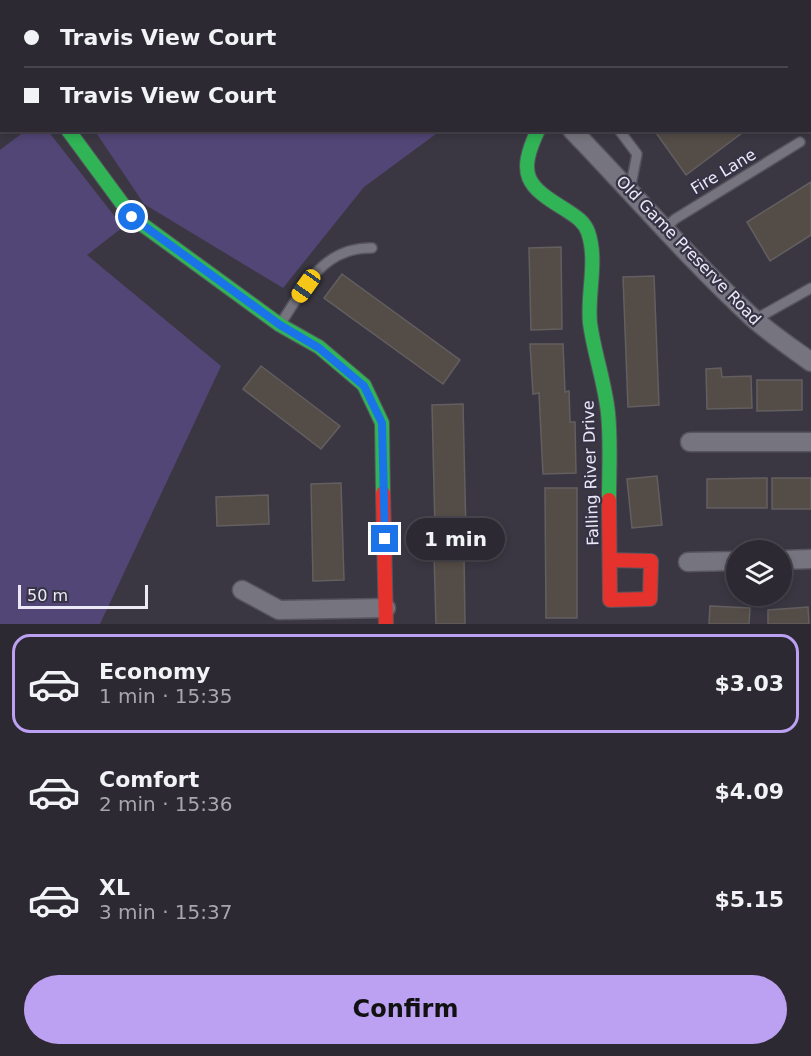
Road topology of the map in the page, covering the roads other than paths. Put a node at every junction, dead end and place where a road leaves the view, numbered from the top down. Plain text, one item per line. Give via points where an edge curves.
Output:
1 (69, 132) edge
2 (537, 132) edge
3 (574, 132) edge
4 (620, 132) edge
5 (800, 142) dead end
6 (630, 190) junction
7 (664, 229) junction
8 (372, 248) dead end
9 (811, 288) edge
10 (754, 320) junction
11 (280, 325) junction
12 (811, 362) edge
13 (690, 442) dead end
14 (811, 442) edge
15 (610, 560) dead end
16 (792, 560) edge
17 (811, 560) edge
18 (726, 561) edge
19 (688, 562) dead end
20 (242, 590) dead end
21 (386, 616) edge

1 - 11 street via 132,217
2 - 15 street, Falling River Drive via 529,149 527,170 531,185 580,219 592,246 590,322 608,413
3 - 6 street, Old Game Preserve Road
4 - 6 lane via 636,154
5 - 7 lane, Fire Lane
6 - 7 street, Old Game Preserve Road
7 - 10 street, Old Game Preserve Road
8 - 11 lane via 344,252 319,267
9 - 10 lane
10 - 12 street, Old Game Preserve Road
11 - 21 street via 319,348 364,386 382,423
13 - 14 street
16 - 17 street
18 - 19 street
20 - 21 street via 279,610

